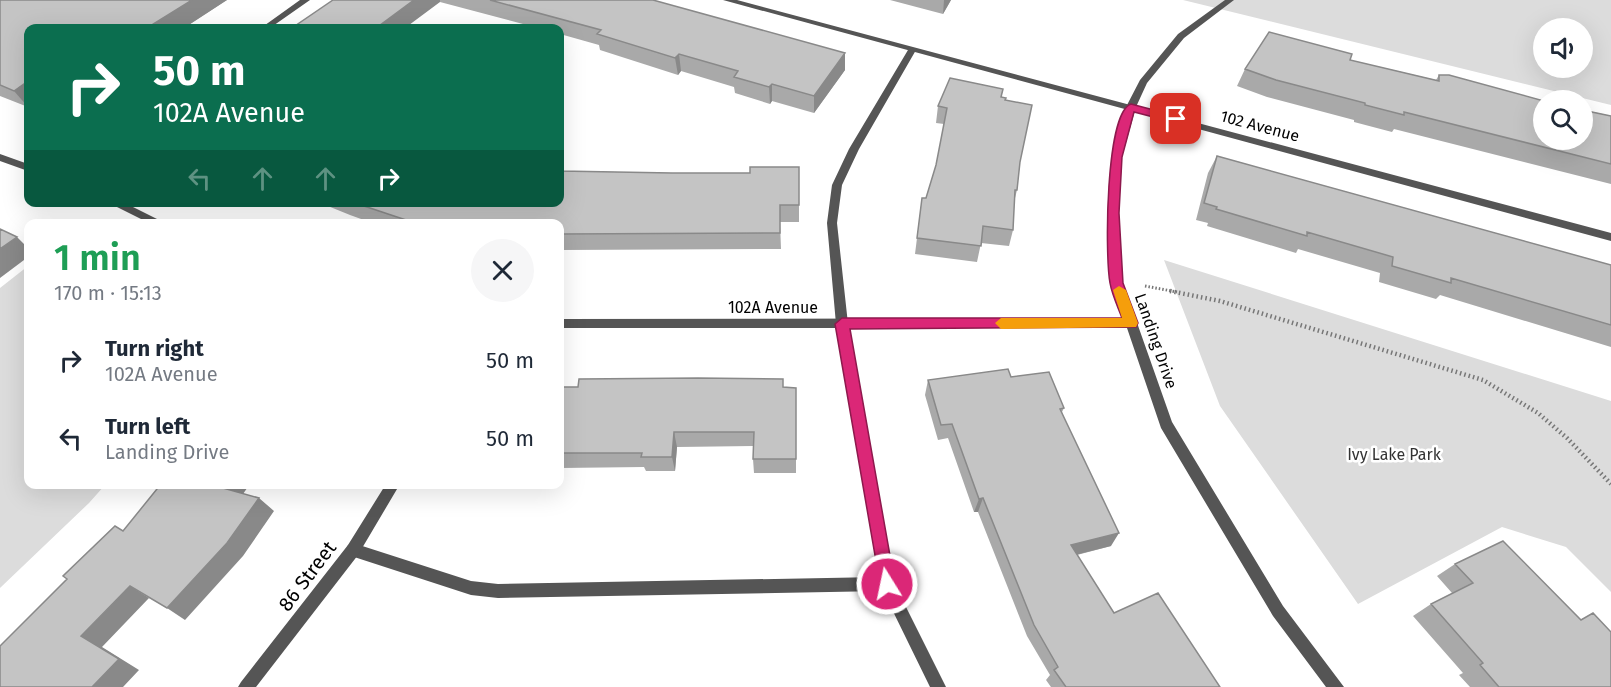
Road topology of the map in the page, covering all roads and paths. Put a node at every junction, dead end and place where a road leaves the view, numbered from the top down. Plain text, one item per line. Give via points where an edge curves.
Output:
1 (306, 0) edge
2 (727, 0) edge
3 (1230, 0) edge
4 (271, 24) edge
5 (912, 50) junction
6 (1131, 107) junction
7 (0, 157) edge
8 (24, 166) edge
9 (123, 207) edge
10 (151, 219) edge
11 (1611, 237) edge
12 (1117, 283) junction
13 (1131, 323) junction
14 (564, 324) edge
15 (842, 324) junction
16 (1611, 484) edge
17 (391, 489) edge
18 (353, 550) junction
19 (887, 584) junction
20 (246, 687) edge
21 (938, 687) edge
22 (1336, 687) edge

1 - 4 street
2 - 5 street, 102 Avenue
3 - 6 street, Landing Drive via 1181,36 1143,82
5 - 6 street, 102 Avenue
5 - 15 street via 837,185 832,223
6 - 11 street, 102 Avenue
6 - 12 street, Landing Drive via 1122,131 1116,168 1113,213
7 - 8 street
9 - 10 street
12 - 13 street, Landing Drive
12 - 16 path via 1220,301 1483,380 1541,413
13 - 15 street, 102A Avenue
13 - 22 street, Landing Drive via 1166,424 1278,611
14 - 15 street, 102A Avenue
15 - 19 street
17 - 18 street, 86 Street
18 - 19 street via 471,588 498,591
18 - 20 street, 86 Street
19 - 21 street

